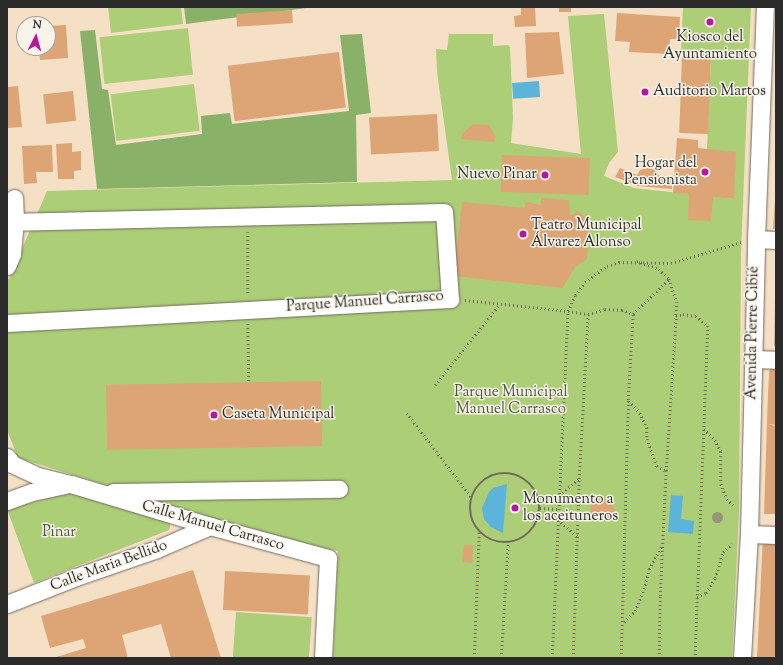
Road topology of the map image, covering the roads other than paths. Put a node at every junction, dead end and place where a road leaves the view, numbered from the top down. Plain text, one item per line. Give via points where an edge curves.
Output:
1 (765, 7) edge
2 (770, 56) edge
3 (14, 198) dead end
4 (15, 222) junction
5 (756, 239) junction
6 (776, 240) edge
7 (7, 266) edge
8 (7, 323) edge
9 (752, 359) junction
10 (776, 360) edge
11 (7, 457) edge
12 (71, 484) junction
13 (339, 490) dead end
14 (98, 492) junction
15 (7, 501) edge
16 (210, 526) junction
17 (776, 535) edge
18 (743, 537) junction
19 (7, 604) edge
20 (323, 658) edge
21 (742, 658) edge

1 - 2 street, Avenida Pierre Cibié
2 - 5 street, Avenida Pierre Cibié
3 - 4 street
4 - 7 street via 12,254
4 - 8 street, Parque Manuel Carrasco via 444,212 450,299
5 - 6 street
5 - 9 street, Avenida Pierre Cibié
9 - 10 street
9 - 18 street, Avenida Pierre Cibié
11 - 12 street, Calle Manuel Carrasco via 12,464 38,476
12 - 14 street, Calle Manuel Carrasco
12 - 15 street via 32,492
13 - 14 street
14 - 16 street, Calle Manuel Carrasco
16 - 19 street, Calle Maria Bellido via 157,550 76,577
16 - 20 street, Calle Manuel Carrasco via 328,558
17 - 18 street
18 - 21 street, Avenida Pierre Cibié

